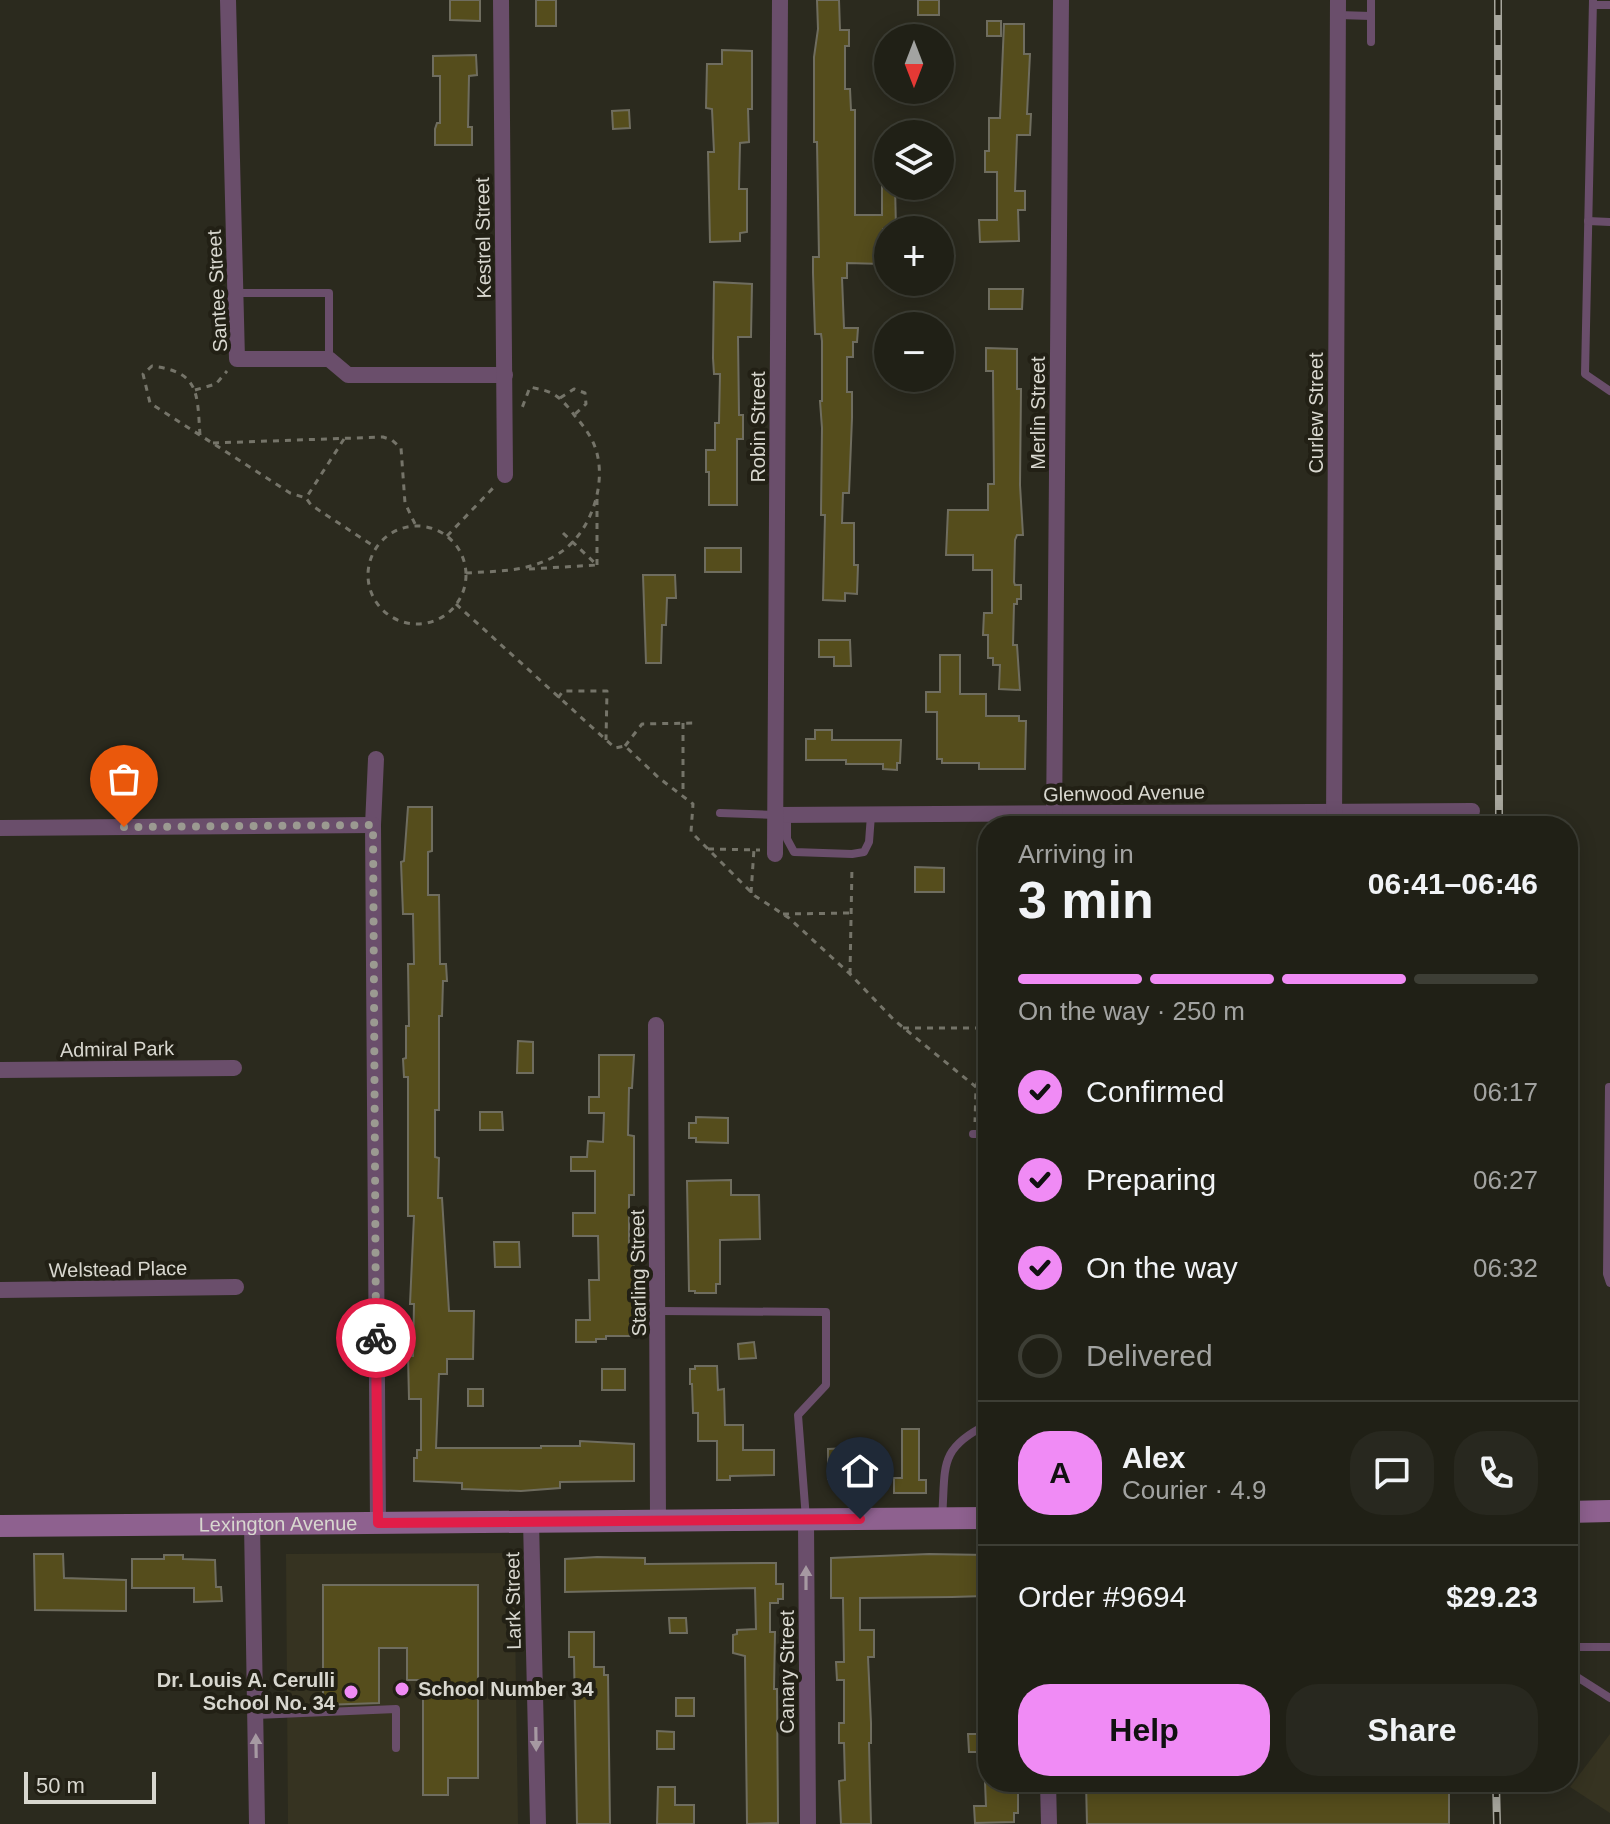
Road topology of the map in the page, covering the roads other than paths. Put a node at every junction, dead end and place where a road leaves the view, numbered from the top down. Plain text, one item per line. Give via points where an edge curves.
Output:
1 (228, 0) edge
2 (501, 0) edge
3 (780, 0) edge
4 (1061, 0) edge
5 (1371, 0) edge
6 (1593, 3) edge
7 (1610, 5) edge
8 (1338, 8) edge
9 (1371, 16) junction
10 (1371, 42) dead end
11 (1588, 221) junction
12 (1610, 222) edge
13 (235, 293) junction
14 (329, 359) junction
15 (505, 375) junction
16 (1610, 391) edge
17 (505, 475) road end
18 (376, 759) dead end
19 (1472, 811) dead end
20 (720, 813) dead end
21 (781, 815) junction
22 (871, 815) junction
23 (1054, 816) edge
24 (1334, 816) edge
25 (1386, 816) edge
26 (978, 818) edge
27 (373, 825) junction
28 (0, 828) edge
29 (775, 854) road end
30 (656, 1025) dead end
31 (234, 1068) dead end
32 (0, 1070) edge
33 (1609, 1087) edge
34 (974, 1134) road end
35 (978, 1134) edge
36 (1610, 1283) edge
37 (236, 1287) dead end
38 (0, 1290) edge
39 (659, 1311) junction
40 (978, 1430) edge
41 (1610, 1511) edge
42 (1578, 1512) edge
43 (978, 1518) edge
44 (942, 1519) junction
45 (806, 1520) junction
46 (531, 1521) junction
47 (658, 1521) junction
48 (378, 1523) junction
49 (252, 1524) junction
50 (0, 1526) edge
51 (1578, 1647) edge
52 (1610, 1647) edge
53 (1578, 1678) edge
54 (1610, 1698) edge
55 (256, 1715) junction
56 (396, 1748) dead end
57 (1048, 1792) edge
58 (257, 1824) edge
59 (538, 1824) edge
60 (808, 1824) edge
61 (1049, 1824) edge

1 - 13 street, Santee Street
2 - 15 street, Kestrel Street
3 - 21 street, Robin Street
4 - 23 street, Merlin Street
5 - 9 lane
6 - 7 lane
6 - 11 lane
8 - 9 lane
8 - 24 street, Curlew Street
9 - 10 lane
11 - 12 lane
11 - 16 lane via 1585,374
13 - 14 street, Santee Street via 237,359
13 - 14 lane via 329,293
14 - 15 street, Santee Street via 348,375
15 - 17 street, Kestrel Street
18 - 27 street
19 - 25 street, Glenwood Avenue
20 - 21 lane
21 - 22 street, Glenwood Avenue
21 - 22 lane via 794,852 852,854 864,852 869,842
21 - 29 street, Robin Street
22 - 26 street, Glenwood Avenue
27 - 28 street
27 - 48 street
30 - 39 street, Starling Street
31 - 32 street, Admiral Park
33 - 36 lane
34 - 35 lane
37 - 38 street, Welstead Place
39 - 45 lane via 826,1312 826,1385 798,1415
39 - 47 street, Starling Street
40 - 44 lane via 961,1439 947,1459
41 - 42 main road
43 - 44 main road, Lexington Avenue
44 - 45 main road, Lexington Avenue
45 - 47 main road, Lexington Avenue
60 -> 45 street, Canary Street
46 - 47 main road, Lexington Avenue
46 - 48 main road, Lexington Avenue
46 -> 59 street, Lark Street
48 - 49 main road, Lexington Avenue
49 - 50 main road, Lexington Avenue
49 - 55 street
51 - 52 lane
53 - 54 lane
55 - 56 lane via 396,1709
58 -> 55 street
57 - 61 street

